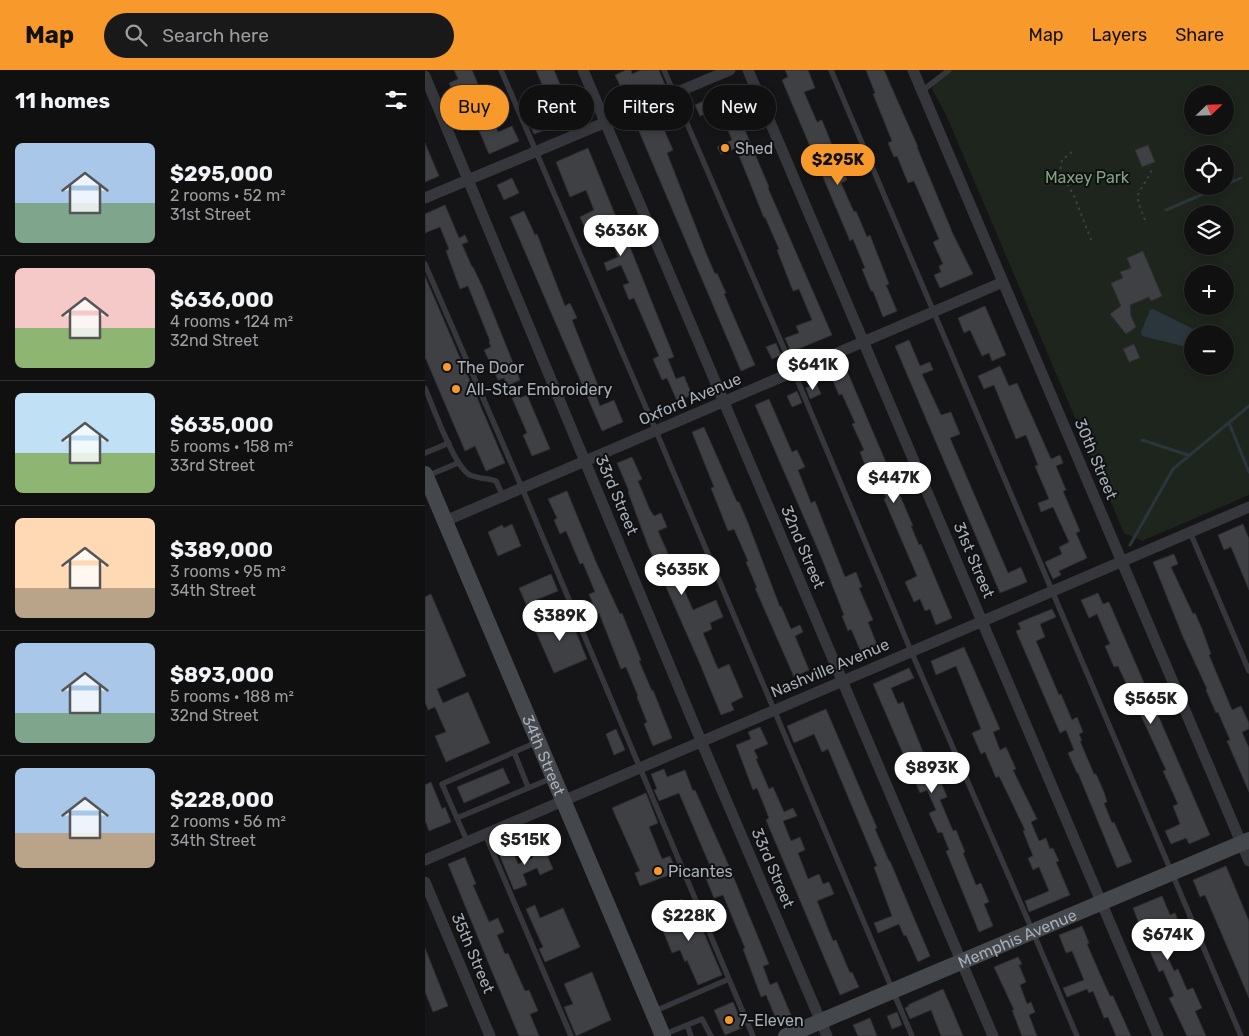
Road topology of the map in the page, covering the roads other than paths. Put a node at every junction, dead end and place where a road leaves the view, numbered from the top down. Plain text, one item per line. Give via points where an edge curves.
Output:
1 (501, 70) edge
2 (583, 70) edge
3 (665, 70) edge
4 (730, 70) edge
5 (747, 70) edge
6 (831, 70) edge
7 (913, 70) edge
8 (949, 70) edge
9 (425, 76) edge
10 (671, 85) edge
11 (693, 86) edge
12 (922, 90) junction
13 (604, 118) edge
14 (604, 124) edge
15 (609, 130) edge
16 (690, 130) edge
17 (535, 152) junction
18 (468, 180) junction
19 (425, 198) edge
20 (425, 264) edge
21 (1003, 282) junction
22 (933, 312) junction
23 (863, 342) junction
24 (794, 372) junction
25 (425, 388) edge
26 (724, 402) junction
27 (656, 431) junction
28 (449, 443) junction
29 (425, 453) edge
30 (585, 461) junction
31 (458, 463) junction
32 (426, 475) edge
33 (522, 488) junction
34 (503, 496) junction
35 (1249, 507) edge
36 (445, 521) junction
37 (1190, 532) junction
38 (1121, 561) junction
39 (1052, 591) junction
40 (982, 621) junction
41 (911, 651) junction
42 (1249, 671) edge
43 (842, 681) junction
44 (773, 710) junction
45 (539, 741) junction
46 (701, 741) junction
47 (514, 752) junction
48 (639, 767) junction
49 (554, 777) junction
50 (528, 787) junction
51 (563, 800) junction
52 (457, 818) junction
53 (485, 834) junction
54 (467, 841) junction
55 (1245, 842) edge
56 (425, 860) edge
57 (1249, 861) edge
58 (1172, 873) junction
59 (425, 882) edge
60 (1101, 903) junction
61 (1033, 932) junction
62 (961, 962) junction
63 (729, 978) junction
64 (893, 991) junction
65 (653, 1012) junction
66 (687, 1025) junction
67 (824, 1029) edge
68 (490, 1036) edge
69 (571, 1036) edge
70 (663, 1036) edge
71 (691, 1036) edge
72 (711, 1036) edge
73 (753, 1036) edge
74 (786, 1036) edge
75 (912, 1036) edge
76 (993, 1036) edge
77 (1077, 1036) edge
78 (1158, 1036) edge
79 (1241, 1036) edge

1 - 17 lane
2 - 13 street, 32nd Street
3 - 10 lane
4 - 11 street
5 - 23 street, 31st Street
6 - 22 lane
7 - 12 street, 30th Street
8 - 12 lane
9 - 18 street, 33rd Street
12 - 21 street, 30th Street
14 - 17 street
15 - 26 street, 32nd Street
16 - 24 lane
17 - 18 street
17 - 27 lane
18 - 19 street
18 - 30 street, 33rd Street
20 - 33 lane
21 - 22 street, Oxford Avenue
21 - 38 street, 30th Street
22 - 23 street, Oxford Avenue
22 - 39 lane
23 - 24 street, Oxford Avenue
23 - 40 street, 31st Street
24 - 26 street, Oxford Avenue
24 - 41 lane
25 - 28 lane
26 - 27 street, Oxford Avenue
26 - 43 street, 32nd Street
27 - 30 street, Oxford Avenue
27 - 44 lane
28 - 29 lane
28 - 31 lane
30 - 33 street, Oxford Avenue
30 - 46 street, 33rd Street
31 - 32 lane
31 - 34 lane via 468,474 496,481
32 - 36 main road, 34th Street
33 - 34 street, Oxford Avenue
33 - 48 lane
34 - 36 street, Oxford Avenue
35 - 37 street, Nashville Avenue
36 - 45 main road, 34th Street
37 - 38 street, Nashville Avenue
37 - 42 lane
38 - 39 street, Nashville Avenue
38 - 55 street, 30th Street
39 - 40 street, Nashville Avenue
39 - 58 lane
40 - 41 street, Nashville Avenue
40 - 60 street, 31st Street
41 - 43 street, Nashville Avenue
41 - 61 lane
43 - 44 street, Nashville Avenue
43 - 62 street, 32nd Street
44 - 46 street, Nashville Avenue
44 - 64 lane
45 - 47 lane
45 - 49 main road, 34th Street
46 - 48 street, Nashville Avenue
46 - 67 street, 33rd Street
47 - 50 lane
47 - 52 lane via 442,784
48 - 51 street, Nashville Avenue
48 - 63 lane
49 - 50 lane
49 - 51 main road, 34th Street
50 - 52 lane
51 - 53 street, Nashville Avenue
51 - 65 main road, 34th Street
52 - 54 lane
53 - 54 street, Nashville Avenue
53 - 69 lane
54 - 56 street, Nashville Avenue
55 - 57 street, 30th Street
55 - 58 main road, Memphis Avenue
58 - 60 main road, Memphis Avenue
58 - 79 lane
59 - 68 street, 35th Street
60 - 61 main road, Memphis Avenue
60 - 78 street, 31st Street
61 - 62 main road, Memphis Avenue
61 - 77 lane
62 - 64 main road, Memphis Avenue
62 - 76 street, 32nd Street
63 - 65 lane
63 - 73 lane
64 - 67 main road, Memphis Avenue
64 - 75 lane
65 - 70 main road, 34th Street
66 - 70 lane
66 - 71 lane
66 - 72 lane via 702,1019
67 - 74 main road, Memphis Avenue

